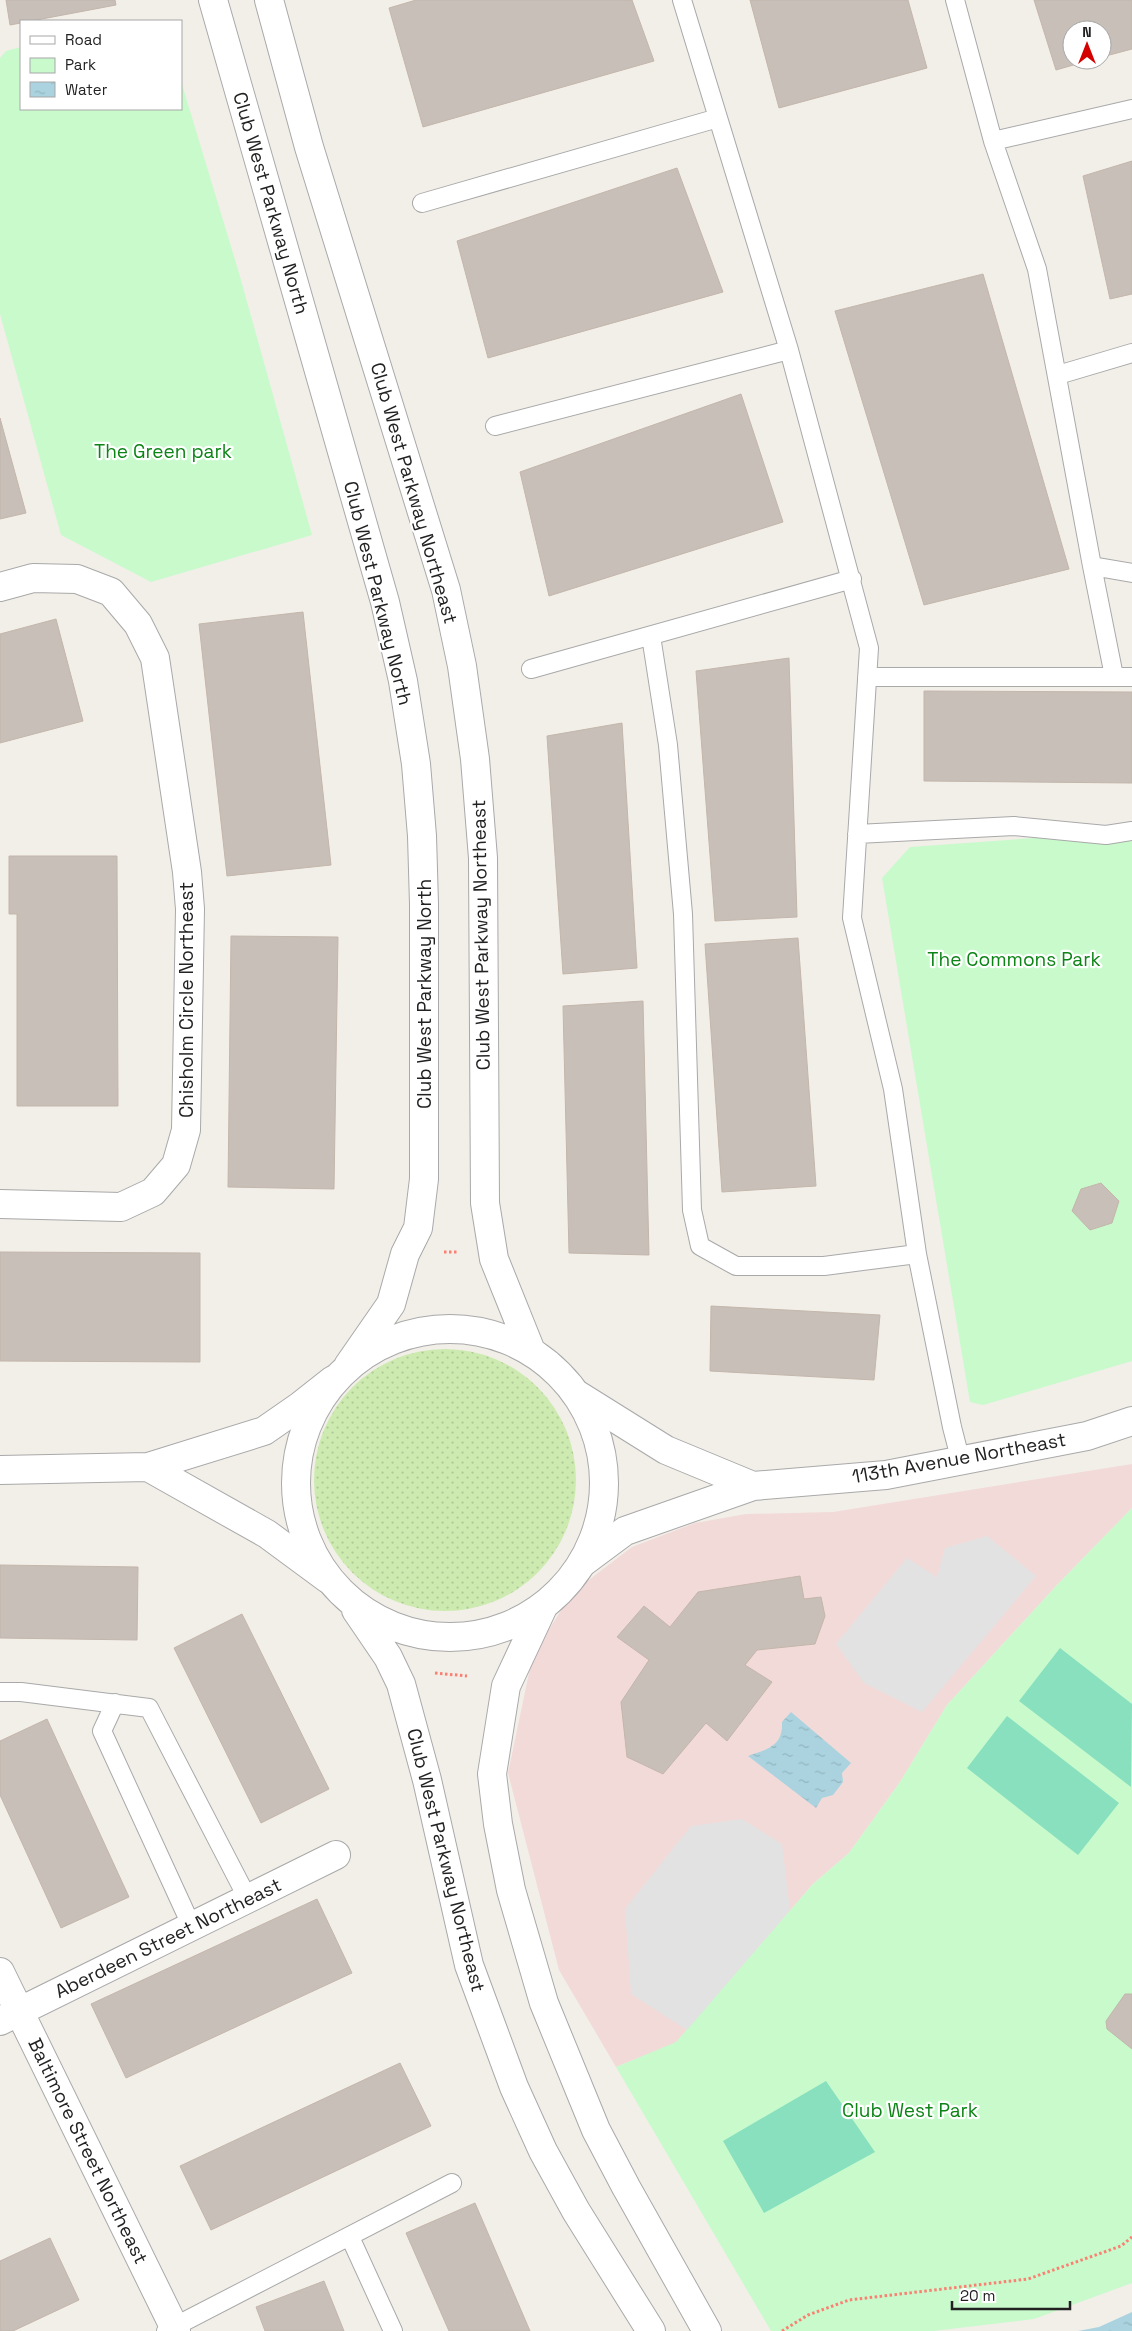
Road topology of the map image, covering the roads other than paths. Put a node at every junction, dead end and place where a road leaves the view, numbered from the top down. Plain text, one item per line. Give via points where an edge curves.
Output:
1 (213, 0) edge
2 (270, 0) edge
3 (682, 0) edge
4 (955, 0) edge
5 (1132, 109) edge
6 (718, 118) junction
7 (993, 140) junction
8 (422, 203) dead end
9 (789, 350) junction
10 (1132, 353) edge
11 (1058, 375) junction
12 (495, 426) dead end
13 (1092, 566) junction
14 (1132, 573) edge
15 (852, 579) junction
16 (0, 587) edge
17 (651, 636) junction
18 (531, 669) dead end
19 (1114, 676) junction
20 (867, 677) junction
21 (1132, 677) edge
22 (1132, 831) edge
23 (857, 834) junction
24 (0, 1204) edge
25 (917, 1254) junction
26 (531, 1351) junction
27 (340, 1373) junction
28 (578, 1395) junction
29 (1132, 1420) edge
30 (961, 1462) junction
31 (148, 1466) junction
32 (0, 1470) edge
33 (753, 1486) junction
34 (582, 1563) junction
35 (328, 1579) junction
36 (351, 1602) junction
37 (543, 1607) junction
38 (0, 1692) edge
39 (115, 1702) junction
40 (336, 1855) dead end
41 (248, 1899) junction
42 (192, 1927) junction
43 (0, 1972) edge
44 (10, 2016) edge
45 (452, 2183) dead end
46 (350, 2237) junction
47 (172, 2330) edge
48 (393, 2331) edge
49 (651, 2331) edge
50 (707, 2331) edge

1 - 27 street, Club West Parkway North via 384,602 404,681 416,764 424,904 424,1179 418,1228 405,1254 390,1304
2 - 26 street, Club West Parkway Northeast via 309,147 446,590 462,666 475,759 482,858 485,1203 494,1259
3 - 6 lane
4 - 7 lane
5 - 7 lane
6 - 8 lane
6 - 9 lane
7 - 11 lane via 1037,269
9 - 12 lane
9 - 15 lane
10 - 11 lane
11 - 13 lane
13 - 14 lane
13 - 19 lane
15 - 17 lane
15 - 20 lane via 869,648
16 - 24 street, Chisholm Circle Northeast via 33,578 76,579 111,592 138,624 155,658 190,910 186,1130 176,1165 153,1192 121,1207
17 - 18 lane
17 - 25 lane via 668,745 683,914 692,1210 700,1246 736,1266 824,1266
19 - 20 lane
19 - 21 lane
20 - 23 lane
22 - 23 lane via 1106,835 1014,826
23 - 25 lane via 852,918 893,1089
25 - 30 lane
26 - 27 street via 496,1334 457,1328 417,1330 380,1344
26 - 28 street via 557,1370
27 - 31 street via 264,1430
27 - 35 street, Club West Parkway North via 304,1426 294,1479 302,1532
28 - 33 street, 113th Avenue Northeast via 666,1450
28 - 34 street via 598,1435 605,1478 600,1522
29 - 30 street, 113th Avenue Northeast via 1086,1436
30 - 33 street, 113th Avenue Northeast via 886,1475
31 - 32 street
31 - 35 street via 267,1534
33 - 34 street, 113th Avenue Northeast via 625,1531
34 - 37 street via 565,1587
35 - 36 street
36 - 37 street via 386,1624 426,1636 483,1633 507,1627
36 - 49 street, Club West Parkway Northeast via 401,1684 469,1965 514,2087 543,2151
37 - 50 street via 506,1686 492,1774 511,1890 544,2003 596,2130
38 - 39 lane
39 - 41 lane via 149,1708
39 - 42 lane via 102,1731
40 - 41 street, Aberdeen Street Northeast
41 - 42 street, Aberdeen Street Northeast
42 - 44 street, Aberdeen Street Northeast
43 - 44 street, Baltimore Street Northeast
44 - 47 street, Baltimore Street Northeast
45 - 46 lane
46 - 47 lane
46 - 48 lane

